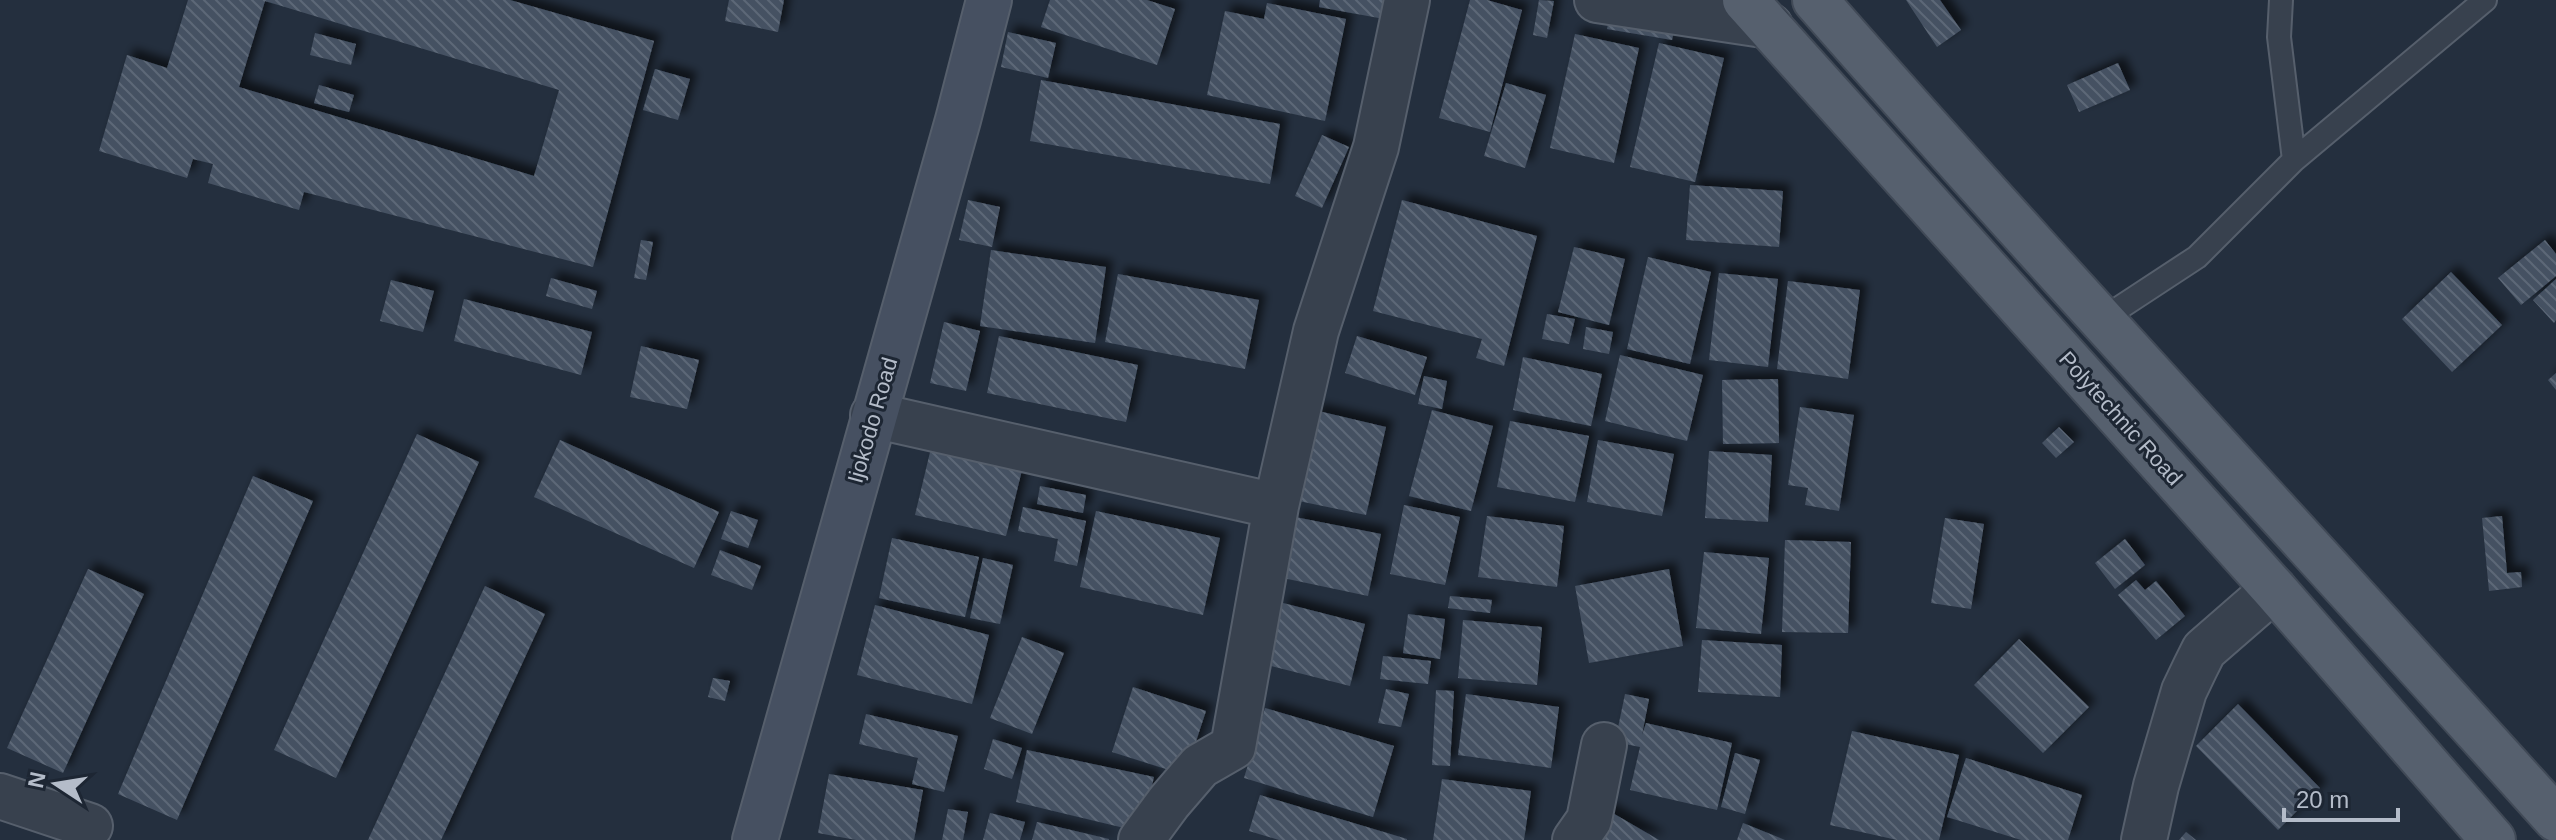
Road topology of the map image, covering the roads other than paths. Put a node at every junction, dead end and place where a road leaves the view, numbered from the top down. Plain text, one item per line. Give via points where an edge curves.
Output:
1 (989, 0) edge
2 (1407, 0) edge
3 (1597, 0) edge
4 (1815, 0) edge
5 (2281, 0) edge
6 (2485, 0) edge
7 (1758, 13) edge
8 (2294, 160) junction
9 (2101, 320) junction
10 (873, 415) junction
11 (1276, 506) junction
12 (2274, 589) junction
13 (1604, 745) dead end
14 (0, 796) edge
15 (2556, 819) edge
16 (90, 826) dead end
17 (755, 840) edge
18 (1141, 840) edge
19 (1575, 840) edge
20 (2144, 840) edge
21 (2493, 840) edge

1 - 10 main road, Ijokodo Road
2 - 11 street via 1376,147 1316,331
3 - 7 street
4 - 9 main road
5 - 8 lane via 2279,37
6 - 8 lane
7 - 12 main road, Polytechnic Road
8 - 9 lane via 2197,257
9 - 15 main road
10 - 11 street
10 - 17 main road, Ijokodo Road
11 - 18 street via 1233,747 1200,766
12 - 20 street via 2204,650 2184,691
12 - 21 main road, Polytechnic Road
13 - 19 street via 1589,820
14 - 16 street

